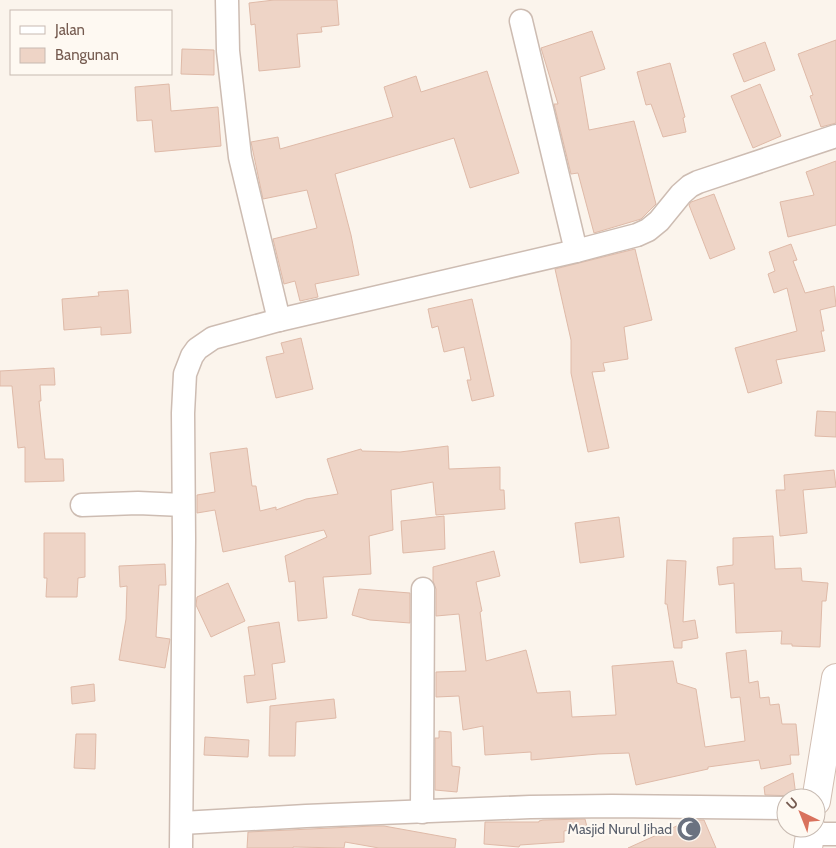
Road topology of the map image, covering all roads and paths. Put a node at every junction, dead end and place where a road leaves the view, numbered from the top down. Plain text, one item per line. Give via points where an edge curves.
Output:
1 (227, 0) edge
2 (521, 21) dead end
3 (836, 136) edge
4 (576, 252) junction
5 (279, 320) junction
6 (82, 504) dead end
7 (183, 505) junction
8 (423, 589) dead end
9 (836, 678) edge
10 (818, 788) edge
11 (776, 808) edge
12 (422, 812) junction
13 (182, 823) junction
14 (181, 848) edge

1 - 5 street via 228,51 240,157
2 - 4 street
3 - 4 street via 698,182 681,194 659,222 648,230
4 - 5 street
5 - 7 street via 213,338 192,356 183,388
6 - 7 street
7 - 13 street
8 - 12 street
9 - 10 street
11 - 12 street via 603,806
12 - 13 street
13 - 14 street

